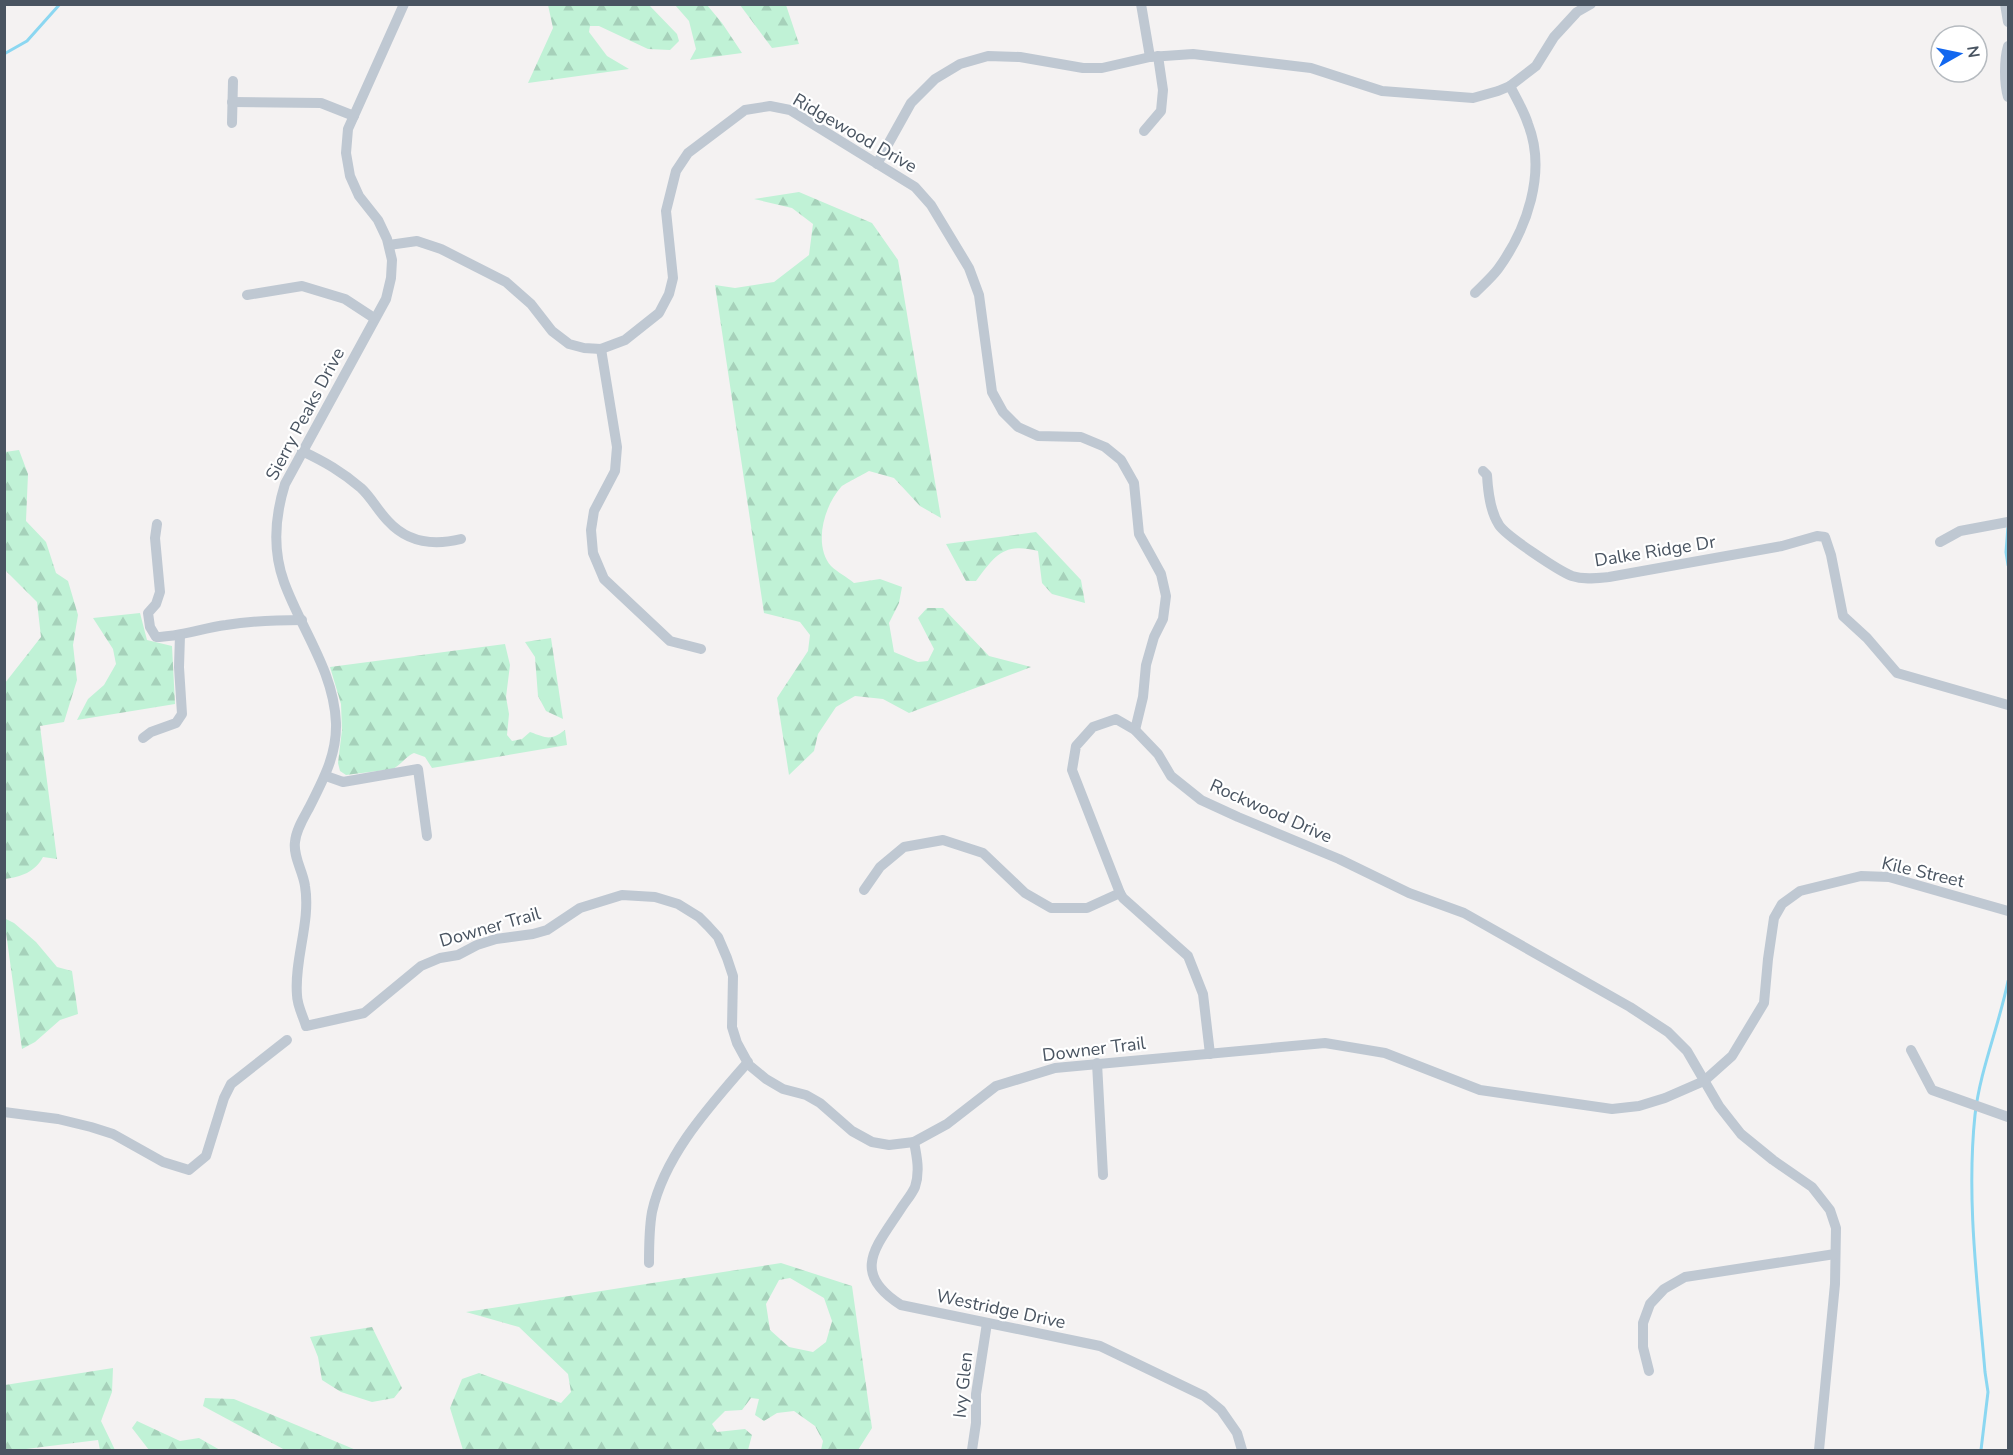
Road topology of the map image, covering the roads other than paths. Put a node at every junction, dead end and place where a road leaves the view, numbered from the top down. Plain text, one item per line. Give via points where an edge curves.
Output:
1 (404, 4) edge
2 (1141, 4) edge
3 (1591, 4) edge
4 (2005, 4) edge
5 (1575, 8) edge
6 (2008, 22) edge
7 (2008, 46) edge
8 (1154, 57) junction
9 (233, 81) dead end
10 (1510, 86) junction
11 (2008, 97) edge
12 (232, 102) junction
13 (354, 116) junction
14 (232, 123) dead end
15 (1144, 131) dead end
16 (877, 164) junction
17 (388, 245) junction
18 (1475, 293) dead end
19 (248, 295) dead end
20 (374, 318) junction
21 (601, 349) junction
22 (302, 451) junction
23 (1483, 471) dead end
24 (2008, 522) edge
25 (157, 524) dead end
26 (461, 539) dead end
27 (1940, 543) dead end
28 (302, 620) junction
29 (180, 635) junction
30 (701, 649) dead end
31 (2008, 705) edge
32 (1135, 730) junction
33 (143, 738) dead end
34 (326, 776) junction
35 (427, 836) dead end
36 (864, 890) dead end
37 (1120, 893) junction
38 (2008, 911) edge
39 (1773, 921) joint
40 (306, 1026) joint
41 (287, 1040) dead end
42 (1911, 1050) dead end
43 (1210, 1054) junction
44 (747, 1062) junction
45 (1097, 1063) junction
46 (1704, 1081) junction
47 (4, 1112) edge
48 (2008, 1117) edge
49 (914, 1142) junction
50 (1103, 1175) dead end
51 (1835, 1254) junction
52 (649, 1263) dead end
53 (987, 1323) junction
54 (1649, 1371) dead end
55 (972, 1450) edge
56 (1242, 1450) edge
57 (1819, 1450) edge

1 - 13 street, Sierry Peaks Drive
2 - 8 street
3 - 5 street
4 - 6 street
5 - 10 street via 1536,66
7 - 11 street
8 - 10 street via 1193,54 1311,68 1383,91 1421,95 1473,98
8 - 15 street via 1163,90 1161,111
8 - 16 street via 1102,68 988,56 960,64 935,79 911,103
9 - 12 street
10 - 18 street via 1529,125 1535,156 1533,186 1528,214 1515,243
12 - 13 street via 321,103
12 - 14 street
13 - 17 street, Sierry Peaks Drive via 348,129 346,153 350,176 359,196 378,220
16 - 21 street, Ridgewood Drive via 790,110 770,106 745,110 688,153 676,171 666,211 674,278 659,313 625,340
16 - 32 street, Ridgewood Drive via 915,187 931,205 969,268 979,295 992,392 1003,412 1018,427 1038,436 1081,437 1105,447 1121,460 1134,483 1139,534 1161,574 1166,596 1163,619 1146,665
17 - 20 street, Sierry Peaks Drive via 391,278 386,299
17 - 21 street via 417,241 441,249 506,282 568,344
19 - 20 street via 302,286 345,299
20 - 22 street, Sierry Peaks Drive
21 - 30 street via 617,447 615,471 594,510 593,553 604,579 670,641
22 - 26 street via 335,467 363,490 389,523 406,535 430,544
22 - 28 street, Sierry Peaks Drive via 285,484 275,530 283,581
23 - 31 street, Dalke Ridge Dr via 1500,526 1540,558 1571,575 1589,579 1825,537 1843,616 1897,673
24 - 27 street via 1960,531
25 - 29 street via 155,548 160,592 148,613 150,627 156,638
28 - 29 street via 225,625
28 - 34 street, Sierry Peaks Drive via 327,675 333,699 334,750
29 - 33 street via 182,714 176,723
32 - 37 street, Rockwood Drive via 1116,719 1093,727 1076,746 1072,770
32 - 46 street, Rockwood Drive via 1158,754 1171,776 1201,800 1409,893 1464,913 1668,1032 1687,1051
34 - 35 street via 343,782 418,769
34 - 40 street, Sierry Peaks Drive via 295,842 306,887 297,997
36 - 37 street via 880,867 904,847 943,840 983,853 1025,893 1050,908 1087,908
37 - 43 street, Rockwood Drive via 1188,956 1203,994
38 - 39 street, Kile Street via 1890,877 1861,876 1800,891 1782,904
39 - 46 street, Downer Trail via 1764,1003 1737,1050
40 - 44 street, Downer Trail via 364,1013 407,976 440,958 496,939 547,930 580,908 599,901 622,895 655,897 678,904 699,917 718,937 733,976 732,1027
41 - 47 street via 231,1084 206,1156 189,1170 156,1159 91,1126
42 - 48 street via 1932,1090
43 - 45 street, Downer Trail
43 - 46 street, Downer Trail via 1325,1043 1384,1053 1480,1090 1612,1110 1665,1098
44 - 49 street, Downer Trail via 783,1089 820,1103 852,1131 872,1142
44 - 52 street via 705,1111 664,1178 652,1213
45 - 49 street, Downer Trail via 1054,1068 996,1086 947,1124
45 - 50 street
46 - 51 street, Rockwood Drive via 1741,1134 1812,1187 1830,1210 1836,1228
49 - 53 street, Westridge Drive via 918,1166 914,1188 873,1252 871,1269 876,1283 901,1305
51 - 54 street via 1686,1277 1664,1289 1650,1304 1643,1323
51 - 57 street, Rockwood Drive
53 - 55 street, Ivy Glen
53 - 56 street, Westridge Drive via 1101,1346 1204,1396 1227,1418

